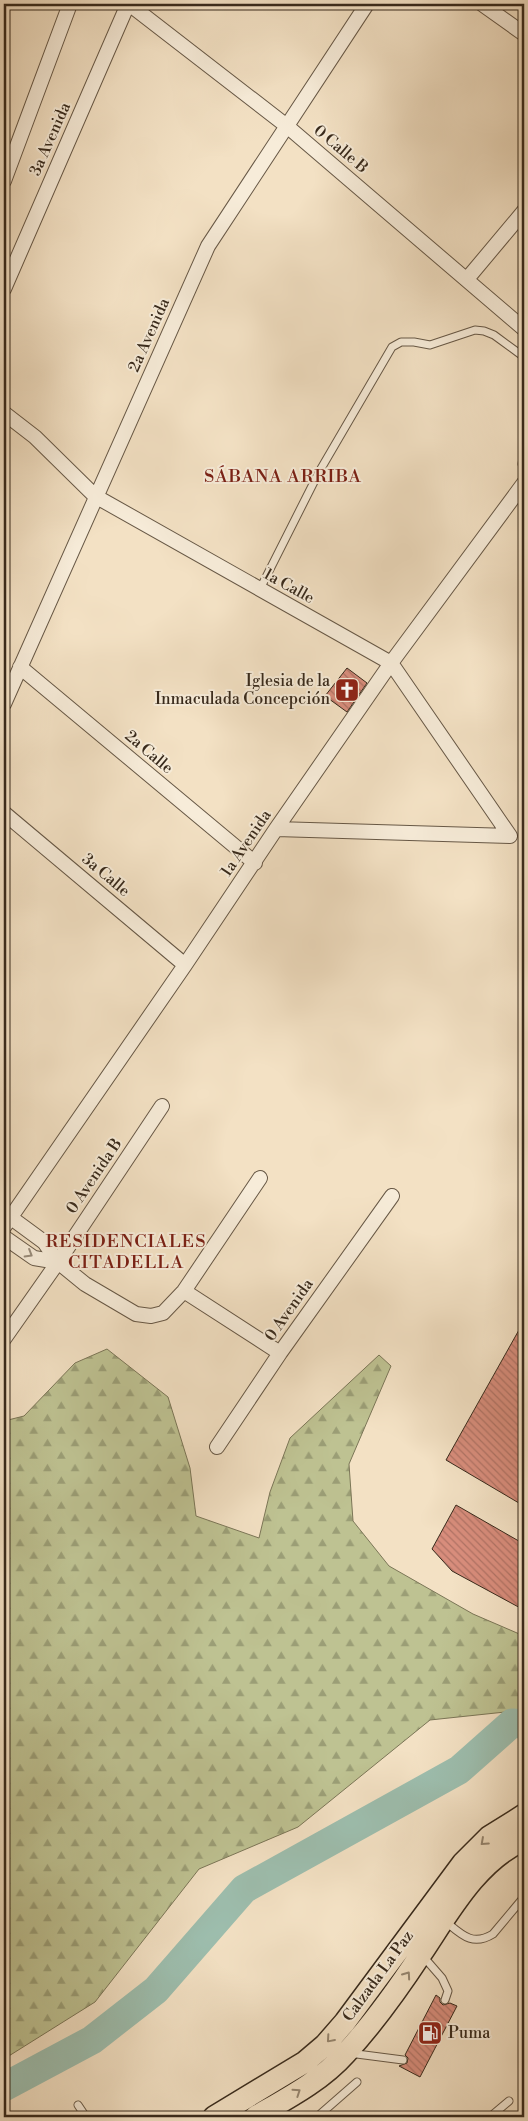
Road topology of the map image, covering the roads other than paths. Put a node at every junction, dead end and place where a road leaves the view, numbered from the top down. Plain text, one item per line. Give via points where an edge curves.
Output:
1 (70, 4) edge
2 (129, 4) edge
3 (368, 4) edge
4 (482, 4) edge
5 (524, 34) edge
6 (288, 127) junction
7 (4, 182) edge
8 (524, 211) edge
9 (466, 279) junction
10 (4, 289) edge
11 (524, 329) edge
12 (524, 357) edge
13 (4, 413) edge
14 (524, 452) edge
15 (524, 470) edge
16 (524, 483) edge
17 (95, 496) junction
18 (260, 589) junction
19 (390, 663) junction
20 (20, 667) junction
21 (8, 684) edge
22 (4, 704) edge
23 (4, 813) edge
24 (276, 829) junction
25 (255, 863) junction
26 (185, 965) junction
27 (162, 1106) dead end
28 (260, 1178) dead end
29 (392, 1196) dead end
30 (7, 1222) edge
31 (4, 1237) edge
32 (58, 1262) junction
33 (184, 1291) junction
34 (4, 1339) edge
35 (280, 1354) junction
36 (217, 1447) dead end
37 (524, 1815) edge
38 (524, 1840) edge
39 (524, 1897) edge
40 (443, 1920) junction
41 (421, 1954) junction
42 (445, 2000) dead end
43 (347, 2053) junction
44 (403, 2060) dead end
45 (357, 2082) dead end
46 (509, 2101) dead end
47 (78, 2105) dead end
48 (86, 2117) edge
49 (214, 2117) edge
50 (255, 2117) edge
51 (317, 2117) edge
52 (490, 2117) edge

1 - 7 street
2 - 6 street, 0 Calle B
2 - 10 street, 3a Avenida
3 - 6 street, 2a Avenida
4 - 5 street
6 - 9 street, 0 Calle B
6 - 17 street, 2a Avenida via 208,246
8 - 9 street
9 - 11 street, 0 Calle B
12 - 18 lane via 494,335 475,330 430,346 401,342 392,347 319,472
13 - 17 street, 1a Calle via 35,437
14 - 15 lane
16 - 19 street, 1a Avenida
17 - 18 street, 1a Calle
17 - 20 street, 2a Avenida
18 - 19 street, 1a Calle
19 - 24 street, 1a Avenida
19 - 24 street, 1a Calle via 510,836
20 - 21 street, 2a Avenida
20 - 25 street, 2a Calle
21 - 22 street, 2a Avenida
23 - 26 street, 3a Calle
24 - 25 street, 1a Avenida
25 - 26 street, 1a Avenida
26 - 30 street, 1a Avenida
27 - 32 street, 0 Avenida B
28 - 33 street
29 - 35 street, 0 Avenida
30 - 32 street via 44,1242
31 -> 32 street via 34,1258
32 - 33 street via 85,1284 136,1314 163,1314
32 - 34 street, 0 Avenida B
33 - 35 street
35 - 36 street, 0 Avenida
37 -> 49 main road, Calzada La Paz via 489,1837 463,1863 325,2045 283,2076
38 - 40 main road, Calzada La Paz via 485,1868
39 - 40 lane via 487,1938 473,1940
40 - 41 main road, Calzada La Paz
41 - 42 lane via 442,1978 448,1991
43 -> 41 main road, Calzada La Paz
43 - 44 lane
50 -> 43 main road, Calzada La Paz via 327,2072
45 - 51 lane
46 - 52 lane
47 - 48 lane

